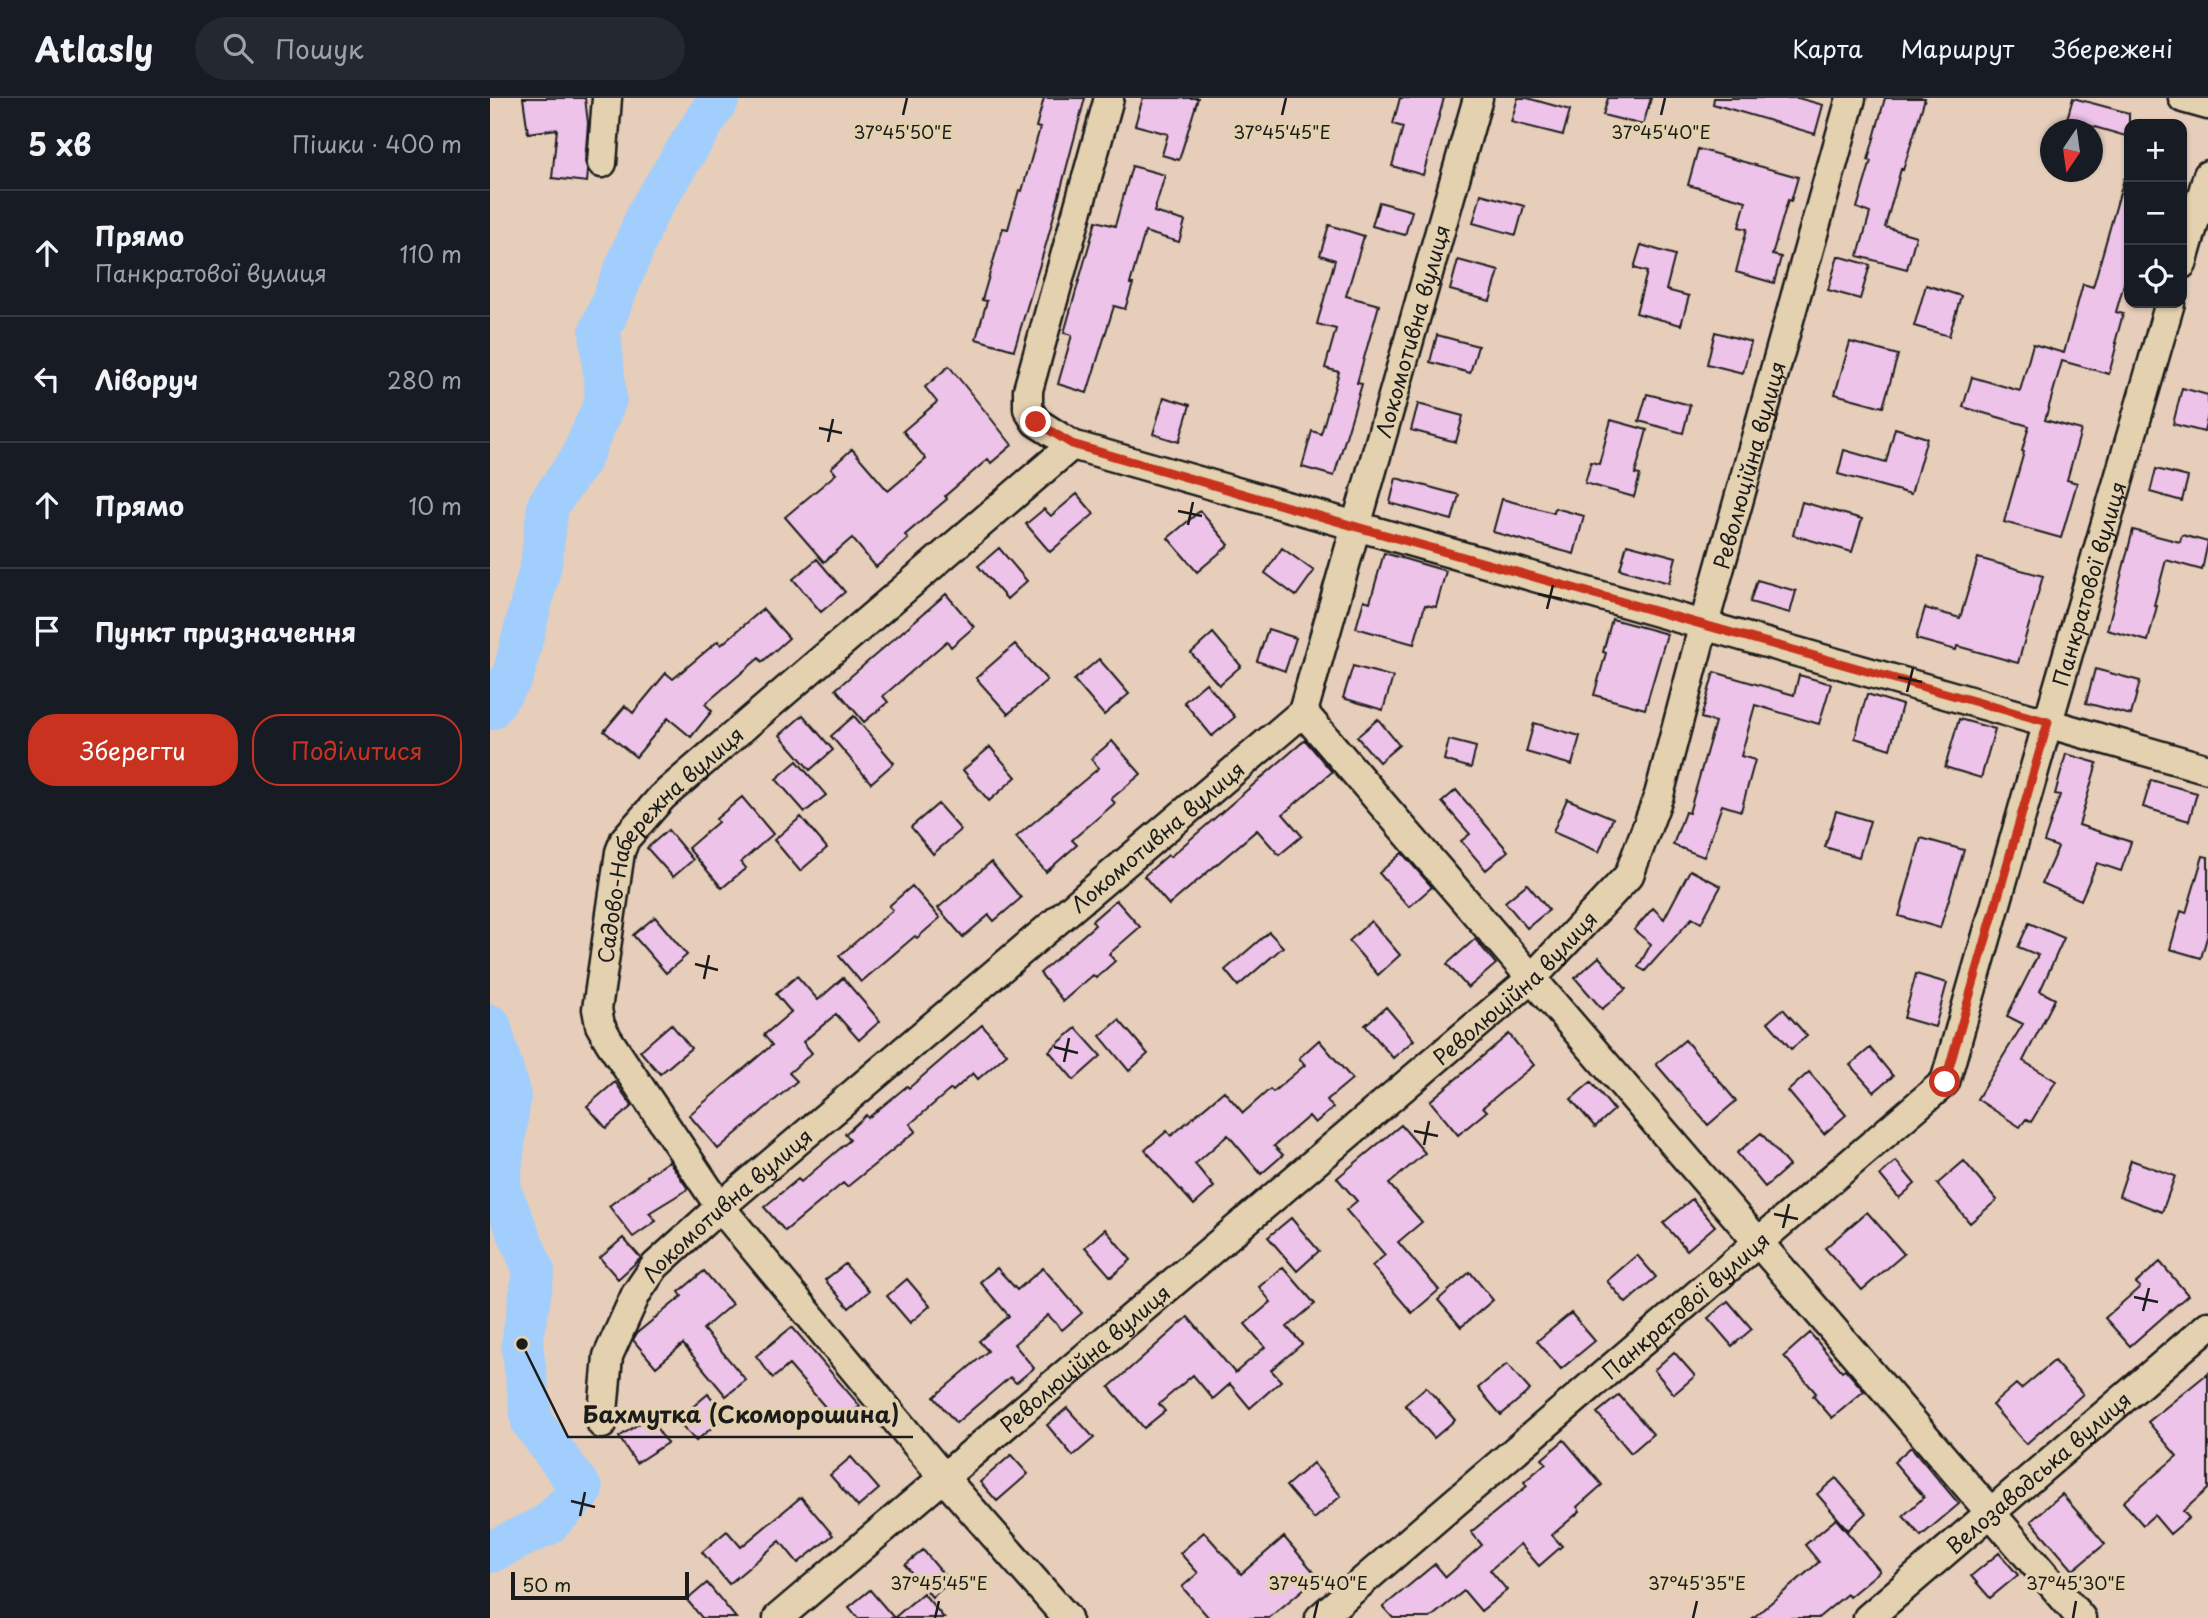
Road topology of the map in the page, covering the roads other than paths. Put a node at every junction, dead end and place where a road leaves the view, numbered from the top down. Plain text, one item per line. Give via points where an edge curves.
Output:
1 (607, 98) edge
2 (1109, 98) edge
3 (1478, 98) edge
4 (1851, 98) edge
5 (2183, 98) edge
6 (2208, 105) edge
7 (602, 163) dead end
8 (2208, 175) edge
9 (2187, 247) edge
10 (2170, 308) edge
11 (1072, 444) junction
12 (1357, 527) junction
13 (1704, 624) junction
14 (1303, 712) junction
15 (2048, 722) junction
16 (2208, 769) edge
17 (1532, 978) junction
18 (720, 1207) junction
19 (1759, 1243) junction
20 (2208, 1326) edge
21 (602, 1424) dead end
22 (944, 1478) junction
23 (1990, 1513) junction
24 (778, 1618) edge
25 (1067, 1618) edge
26 (1320, 1618) edge
27 (1868, 1618) edge
28 (2081, 1618) edge

1 - 7 street
2 - 11 street via 1028,390 1028,409 1036,422
3 - 12 street, Локомотивна вулиця
4 - 13 street, Революційна вулиця
5 - 6 street
8 - 9 street
10 - 15 street, Панкратової вулиця
11 - 12 street
11 - 18 street, Садово-Набережна вулиця via 662,797 625,839 597,1009 600,1025
12 - 13 street
12 - 14 street, Локомотивна вулиця
13 - 15 street
13 - 17 street, Революційна вулиця via 1659,795 1629,875
14 - 17 street
14 - 18 street, Локомотивна вулиця
15 - 16 street
15 - 19 street, Панкратової вулиця via 1945,1082
17 - 19 street
17 - 22 street, Революційна вулиця
18 - 21 street, Локомотивна вулиця via 655,1266 636,1294 608,1356
18 - 22 street, Садово-Набережна вулиця
19 - 23 street
19 - 26 street, Панкратової вулиця
20 - 23 street, Велозаводська вулиця
22 - 24 street, Революційна вулиця
22 - 25 street, Садово-Набережна вулиця
23 - 27 street, Велозаводська вулиця
23 - 28 street

